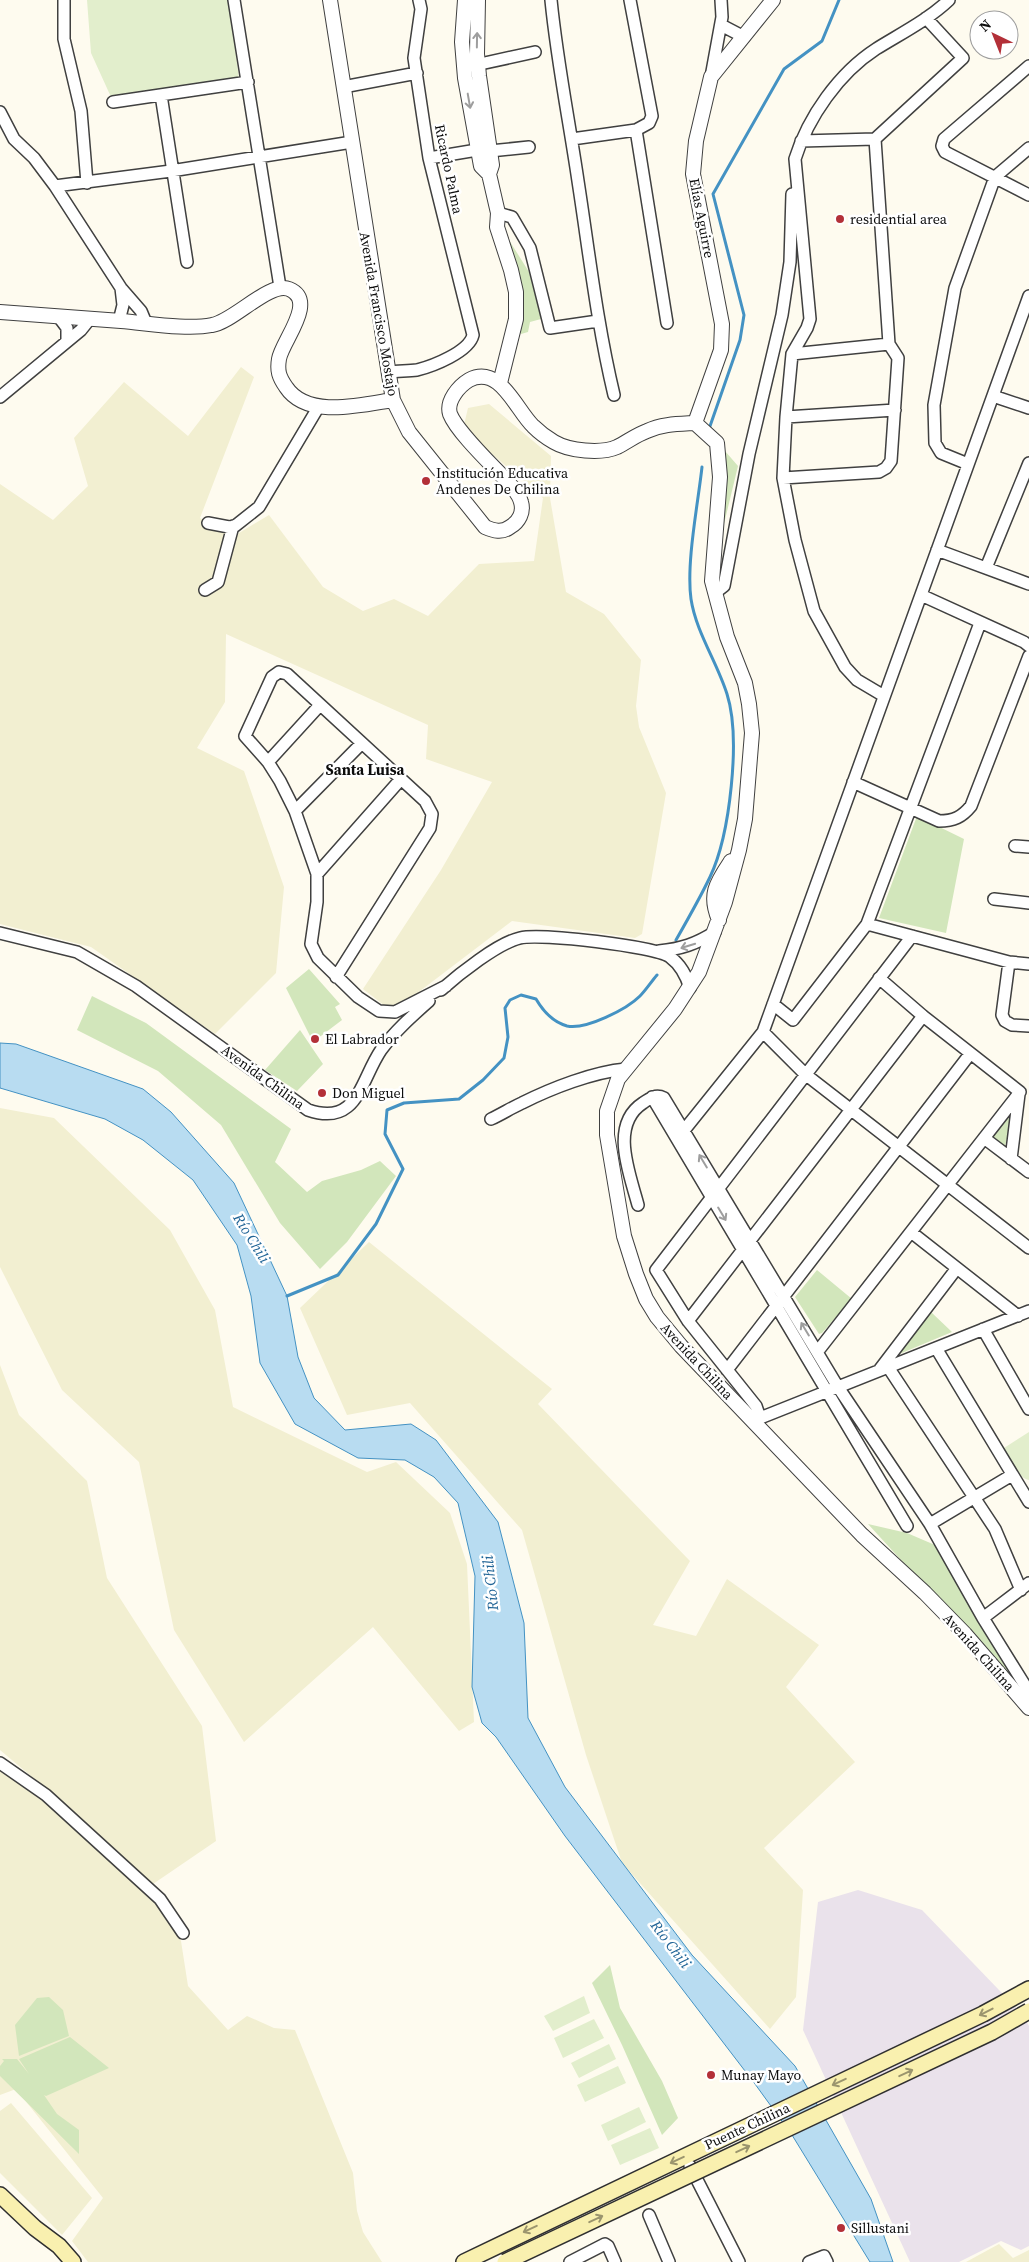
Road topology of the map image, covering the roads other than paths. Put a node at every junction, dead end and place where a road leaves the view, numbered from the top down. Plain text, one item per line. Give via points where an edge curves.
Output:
1 (64, 0) edge
2 (234, 0) edge
3 (330, 0) edge
4 (419, 0) edge
5 (465, 0) edge
6 (478, 0) edge
7 (551, 0) edge
8 (630, 0) edge
9 (721, 0) edge
10 (773, 0) edge
11 (949, 0) edge
12 (926, 18) junction
13 (721, 25) junction
14 (744, 37) junction
15 (535, 52) dead end
16 (471, 66) junction
17 (1029, 66) edge
18 (417, 72) junction
19 (712, 77) junction
20 (248, 82) junction
21 (343, 87) junction
22 (161, 95) junction
23 (113, 102) dead end
24 (0, 112) edge
25 (636, 130) junction
26 (572, 139) junction
27 (875, 139) junction
28 (801, 141) junction
29 (352, 142) junction
30 (529, 147) dead end
31 (1029, 148) edge
32 (483, 151) junction
33 (261, 157) junction
34 (429, 158) junction
35 (795, 159) junction
36 (172, 171) junction
37 (995, 178) junction
38 (87, 183) junction
39 (54, 186) junction
40 (1029, 195) edge
41 (498, 213) junction
42 (187, 262) dead end
43 (280, 287) junction
44 (121, 288) junction
45 (1029, 296) edge
46 (0, 312) edge
47 (58, 316) junction
48 (89, 320) junction
49 (119, 321) junction
50 (598, 321) junction
51 (146, 323) junction
52 (667, 323) dead end
53 (67, 340) junction
54 (889, 344) junction
55 (792, 354) junction
56 (389, 372) junction
57 (500, 384) junction
58 (614, 395) dead end
59 (993, 396) junction
60 (0, 397) edge
61 (393, 400) junction
62 (319, 406) junction
63 (1029, 408) edge
64 (895, 410) junction
65 (786, 417) junction
66 (700, 427) junction
67 (1029, 463) edge
68 (968, 464) junction
69 (783, 478) junction
70 (208, 523) dead end
71 (233, 526) junction
72 (937, 550) junction
73 (986, 568) junction
74 (1029, 584) edge
75 (205, 590) dead end
76 (715, 592) junction
77 (921, 595) junction
78 (980, 623) junction
79 (1029, 646) edge
80 (1029, 656) edge
81 (884, 696) junction
82 (320, 705) junction
83 (362, 743) junction
84 (268, 762) junction
85 (401, 779) junction
86 (854, 782) junction
87 (910, 808) junction
88 (295, 811) junction
89 (1015, 846) dead end
90 (1029, 847) edge
91 (317, 874) junction
92 (994, 899) dead end
93 (1029, 903) edge
94 (868, 924) junction
95 (717, 926) junction
96 (0, 933) edge
97 (912, 936) junction
98 (657, 951) junction
99 (1009, 962) junction
100 (1029, 964) edge
101 (336, 977) junction
102 (879, 978) junction
103 (446, 986) junction
104 (690, 988) junction
105 (773, 1004) junction
106 (923, 1016) junction
107 (1029, 1026) edge
108 (763, 1032) junction
109 (970, 1054) junction
110 (626, 1069) junction
111 (805, 1074) junction
112 (1020, 1092) junction
113 (851, 1110) junction
114 (491, 1119) dead end
115 (680, 1135) junction
116 (984, 1138) junction
117 (899, 1147) junction
118 (1011, 1159) junction
119 (1029, 1172) edge
120 (948, 1185) junction
121 (719, 1187) junction
122 (711, 1197) junction
123 (638, 1205) dead end
124 (911, 1232) junction
125 (750, 1240) junction
126 (1029, 1248) edge
127 (743, 1250) junction
128 (957, 1268) junction
129 (784, 1296) junction
130 (776, 1306) junction
131 (1029, 1311) edge
132 (1018, 1316) junction
133 (688, 1321) junction
134 (983, 1329) junction
135 (936, 1348) junction
136 (818, 1351) junction
137 (883, 1369) junction
138 (727, 1370) junction
139 (838, 1387) junction
140 (827, 1391) junction
141 (1029, 1409) edge
142 (757, 1419) junction
143 (1012, 1475) junction
144 (1026, 1489) edge
145 (974, 1498) junction
146 (1029, 1502) edge
147 (930, 1524) junction
148 (907, 1526) dead end
149 (1025, 1587) edge
150 (983, 1618) junction
151 (1028, 1704) edge
152 (0, 1763) edge
153 (183, 1933) dead end
154 (1029, 1989) edge
155 (1029, 2011) edge
156 (690, 2166) dead end
157 (0, 2195) edge
158 (649, 2215) dead end
159 (73, 2262) edge
160 (464, 2262) edge
161 (505, 2262) edge
162 (570, 2262) edge
163 (615, 2262) edge
164 (669, 2262) edge
165 (739, 2262) edge
166 (809, 2262) edge
167 (827, 2262) edge

1 - 38 street via 64,39 81,111
2 - 20 street
3 - 21 street, Avenida Francisco Mostajo
4 - 18 street, Ricardo Palma via 421,9 414,58
5 - 16 street via 462,42
16 -> 6 street
7 - 26 street via 555,47
8 - 25 street via 652,116 649,124
9 - 13 street
10 - 14 street, Elías Aguirre
11 - 12 street
12 - 27 street via 963,58
12 - 28 street via 856,62 836,84
13 - 14 street
13 - 19 street
14 - 19 street, Elías Aguirre
15 - 16 street
16 - 32 street
17 - 37 street via 944,139 942,146 945,152
18 - 21 street
18 - 34 street, Ricardo Palma
19 - 66 street, Elías Aguirre via 696,141 693,174 722,324 720,350
20 - 22 street
20 - 33 street
21 - 29 street, Avenida Francisco Mostajo
22 - 23 street
22 - 36 street
24 - 39 street via 14,139 34,158
25 - 26 street
25 - 52 street
26 - 50 street
27 - 28 street
27 - 54 street
28 - 35 street
29 - 33 street
29 - 56 street, Avenida Francisco Mostajo
30 - 32 street
31 - 37 street
32 - 34 street
32 - 41 street via 492,165 489,174
33 - 36 street
33 - 43 street
34 - 56 street, Ricardo Palma via 471,325 471,341 433,365
35 - 55 street via 810,319
35 - 76 street via 790,262 782,315 749,454 724,586
36 - 38 street
36 - 42 street
37 - 40 street
37 - 68 street via 955,288 934,405 938,450
38 - 39 street
39 - 44 street
41 - 50 street via 512,217 530,248 550,328
41 - 57 street via 497,228 516,292 516,320
43 - 51 street via 229,319 213,325
43 - 62 street via 296,293 300,308 279,357 278,374 289,392 301,401
44 - 49 street via 123,305
44 - 51 street via 141,311
45 - 59 street
46 - 47 street
47 - 48 street
47 - 53 street via 67,328
48 - 49 street
48 - 53 street
49 - 51 street
50 - 58 street
53 - 60 street
54 - 55 street
54 - 64 street via 898,358
55 - 65 street
56 - 61 street, Avenida Francisco Mostajo
57 - 61 street, Avenida Francisco Mostajo via 489,378 470,380 455,393 450,414 521,500 521,515 506,530 485,527 409,432
57 - 66 street via 533,426 568,448 588,451 614,448 647,431 670,424
59 - 63 street
59 - 68 street
61 - 62 street via 353,406
62 - 71 street via 258,507
64 - 65 street
64 - 69 street via 891,461 886,468 878,472
65 - 69 street
66 - 76 street via 717,443 720,477 712,562
67 - 73 street
68 - 72 street
69 - 81 street via 814,611 850,675
70 - 71 street
71 - 75 street via 218,582
72 - 73 street
72 - 77 street
73 - 74 street
76 - 95 street via 726,638 745,683 752,733 745,819
77 - 78 street
77 - 81 street
78 - 79 street
78 - 87 street
80 - 87 street via 971,806 951,821 940,821
81 - 86 street
82 - 83 street
82 - 84 street
82 - 84 street via 287,674 274,674 245,736
83 - 85 street
83 - 88 street
84 - 88 street
85 - 91 street
85 - 101 street via 430,807 430,828
86 - 87 street
86 - 105 street
87 - 94 street
88 - 91 street
89 - 90 street
91 - 101 street via 311,944 318,958
92 - 93 street
94 - 97 street
94 - 105 street via 793,1020
95 -> 98 street, Avenida Chilina via 691,945
95 - 104 street
96 - 103 street, Avenida Chilina via 77,952 136,986 308,1110 323,1116 346,1108 355,1099 380,1052 398,1029
97 - 99 street
97 - 102 street
98 - 103 street, Avenida Chilina via 541,936 521,937 503,944
98 - 104 street, Avenida Chilina via 679,965
99 - 100 street
99 - 107 street via 1002,1015 1004,1021
101 - 103 street via 379,1011 395,1012
102 - 106 street
102 - 111 street
104 - 110 street, Avenida Chilina
105 - 108 street
106 - 109 street
106 - 113 street
108 - 111 street
108 - 115 street
109 - 112 street
109 - 117 street
110 - 114 street via 596,1073 521,1103
110 - 142 street, Avenida Chilina via 618,1079 607,1112 607,1135 624,1236 636,1274 654,1311 681,1346
111 - 113 street
111 - 121 street
112 - 116 street
112 - 118 street
113 - 117 street
113 - 125 street
121 -> 115 street
115 - 122 street
115 - 123 street via 664,1098 660,1096 652,1097 634,1109 627,1120 625,1154
116 - 118 street
116 - 120 street
117 - 120 street
117 - 129 street
118 - 119 street
120 - 124 street
120 - 126 street
121 - 122 street
121 - 125 street
122 -> 127 street
122 - 133 street via 656,1270
124 - 128 street
124 - 136 street
125 - 127 street
125 - 129 street
127 - 130 street
127 - 133 street
128 - 132 street
128 - 137 street
129 - 130 street
136 -> 129 street
130 - 138 street
130 - 140 street
131 - 132 street
132 - 134 street
133 - 138 street
134 - 135 street
134 - 141 street
135 - 137 street
135 - 143 street
136 - 139 street
137 - 139 street
137 - 145 street
138 - 142 street via 756,1406
139 - 140 street
139 - 147 street
140 - 142 street
140 - 148 street
142 - 151 street, Avenida Chilina via 862,1535 932,1600
143 - 144 street
143 - 145 street
144 - 146 street
145 - 147 street
145 - 149 street
147 - 150 street
149 - 150 street
150 - 151 street
152 - 153 street via 46,1795 160,1899
154 -> 160 main road, Puente Chilina
161 -> 155 main road, Puente Chilina, bridge via 992,2032
156 - 165 street
157 - 159 main road
158 - 164 street
162 - 163 street via 605,2244
166 - 167 street via 824,2256

